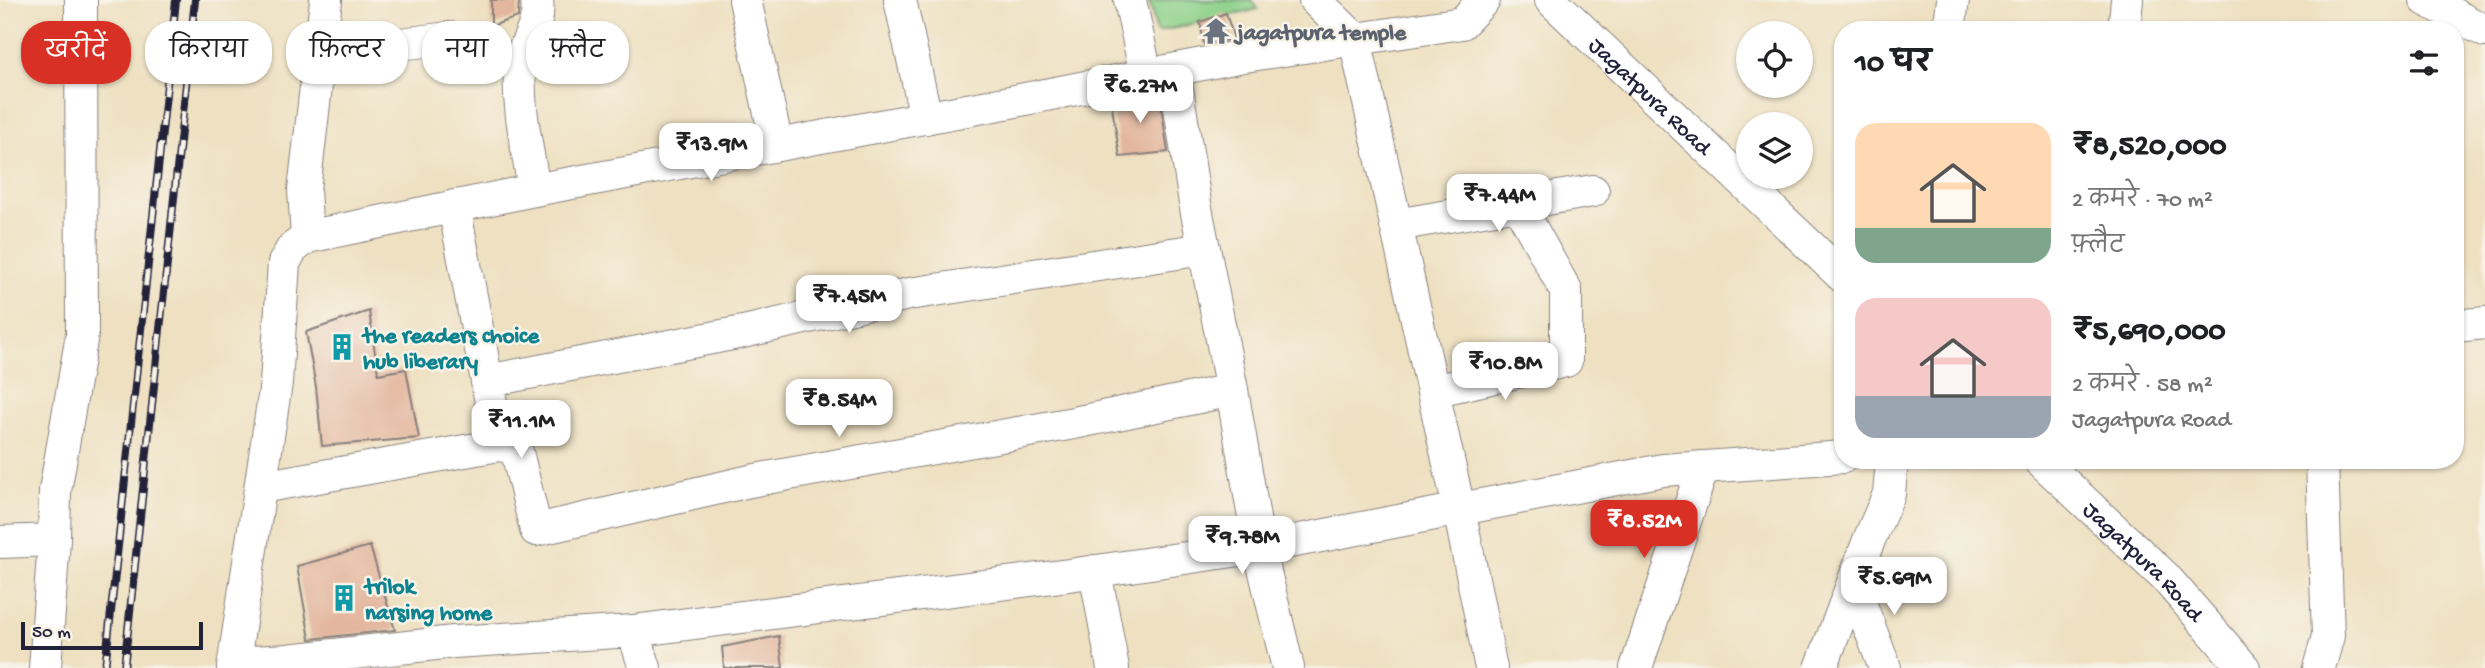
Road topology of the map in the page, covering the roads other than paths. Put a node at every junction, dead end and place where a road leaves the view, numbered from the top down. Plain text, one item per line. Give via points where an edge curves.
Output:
1 (81, 0) edge
2 (326, 0) edge
3 (537, 0) edge
4 (745, 0) edge
5 (900, 0) edge
6 (1130, 0) edge
7 (1315, 0) edge
8 (1484, 0) edge
9 (1953, 0) edge
10 (2127, 0) edge
11 (2426, 0) edge
12 (1570, 6) edge
13 (323, 21) edge
14 (1950, 21) edge
15 (2125, 21) edge
16 (2485, 31) edge
17 (1355, 39) junction
18 (1160, 72) junction
19 (315, 84) edge
20 (926, 118) junction
21 (777, 145) junction
22 (534, 190) junction
23 (1593, 191) dead end
24 (1518, 204) junction
25 (454, 206) junction
26 (1396, 225) junction
27 (307, 237) junction
28 (1204, 249) junction
29 (1834, 268) edge
30 (2485, 323) edge
31 (2464, 325) edge
32 (487, 381) junction
33 (1232, 390) junction
34 (1433, 391) junction
35 (499, 445) junction
36 (1834, 458) edge
37 (1703, 467) junction
38 (1891, 469) edge
39 (2050, 469) edge
40 (2322, 469) edge
41 (261, 487) junction
42 (1459, 509) junction
43 (54, 540) junction
44 (0, 542) edge
45 (1259, 547) junction
46 (1096, 571) junction
47 (1853, 584) junction
48 (633, 631) junction
49 (459, 655) edge
50 (289, 664) edge
51 (234, 666) edge
52 (45, 668) edge
53 (645, 668) edge
54 (1113, 668) edge
55 (1288, 668) edge
56 (1491, 668) edge
57 (1636, 668) edge
58 (1821, 668) edge
59 (1885, 668) edge
60 (2244, 668) edge
61 (2319, 668) edge

1 - 43 street via 82,335 58,463
2 - 13 street
3 - 22 street via 538,21 527,41 519,93
4 - 21 street
5 - 20 street
6 - 18 street
7 - 17 street
8 - 17 street via 1462,23
9 - 14 street
10 - 15 street
11 - 16 street
12 - 29 street, Jagatpura Road
17 - 18 street
17 - 26 street
18 - 20 street
18 - 28 street
19 - 27 street via 304,190
20 - 21 street
21 - 22 street
22 - 25 street
23 - 24 street
24 - 26 street
24 - 34 street via 1566,291 1566,361
25 - 27 street
25 - 32 street
26 - 34 street
27 - 41 street via 284,263 276,383
28 - 32 street via 909,294 743,332
28 - 33 street
30 - 31 street
32 - 35 street
33 - 35 street via 750,481 536,530 516,448
33 - 45 street
34 - 42 street
35 - 41 street
36 - 37 street
37 - 42 street via 1663,470
37 - 57 street
38 - 47 street via 1889,494
39 - 60 street, Jagatpura Road via 2165,577
40 - 61 street via 2328,636
41 - 51 street
42 - 45 street
42 - 56 street
43 - 44 street
43 - 52 street
45 - 46 street
45 - 55 street
46 - 48 street
46 - 54 street
47 - 58 street
47 - 59 street
48 - 49 street
48 - 53 street
49 - 50 street
50 - 51 street

